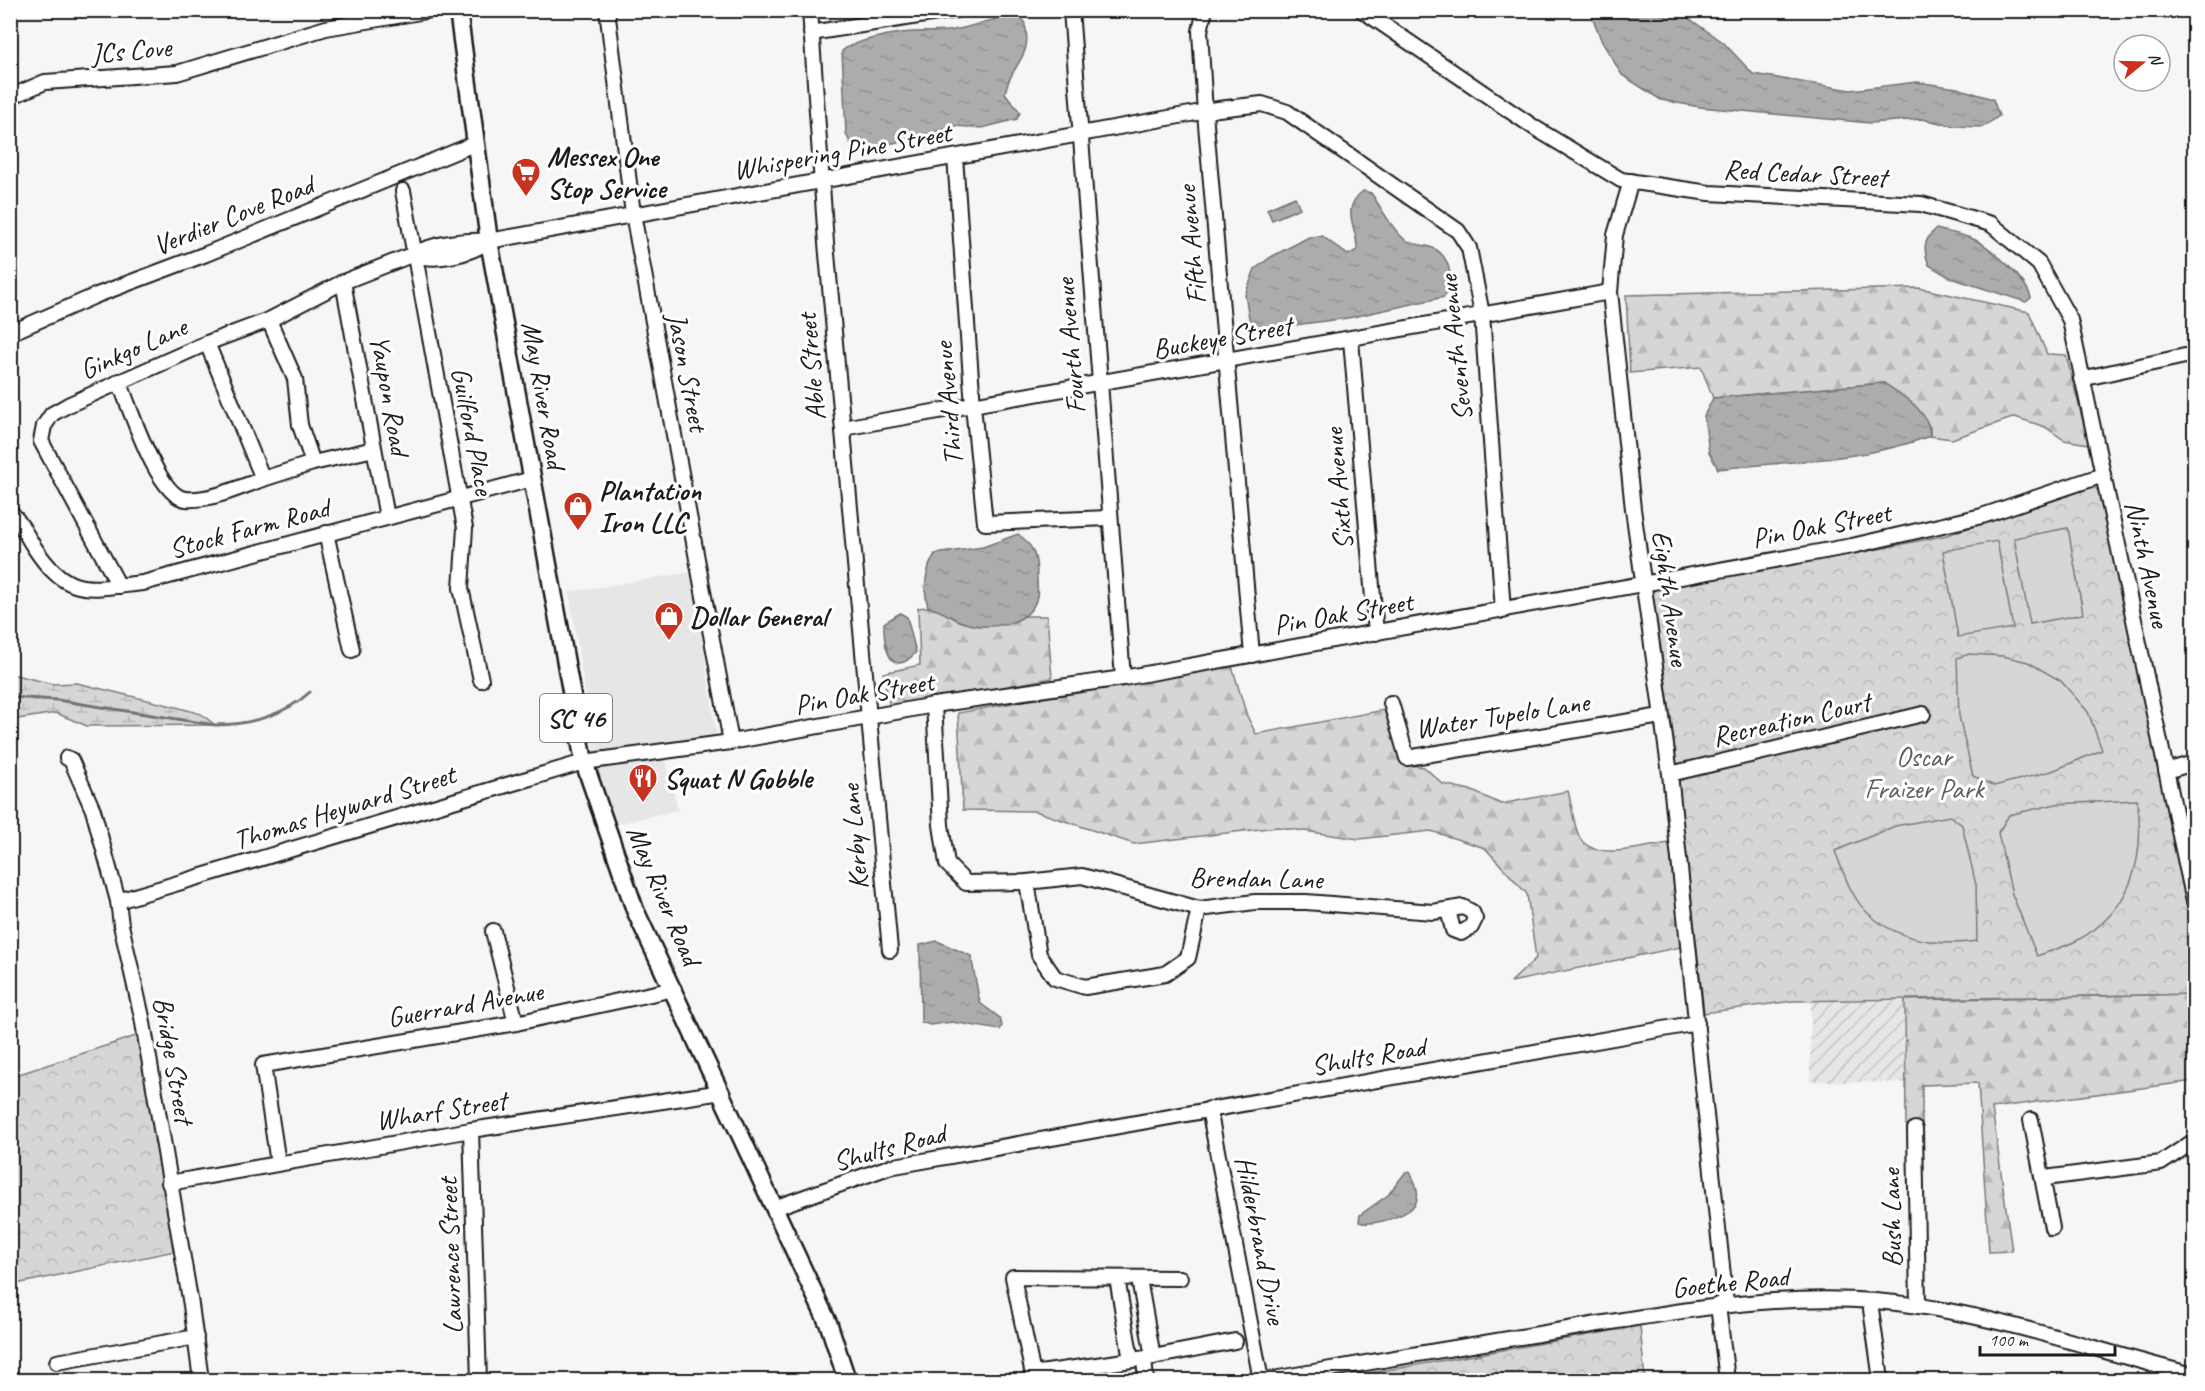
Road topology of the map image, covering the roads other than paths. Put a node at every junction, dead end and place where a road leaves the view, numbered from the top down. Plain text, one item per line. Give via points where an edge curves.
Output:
1 (432, 10) edge
2 (458, 10) edge
3 (607, 10) edge
4 (810, 10) edge
5 (1071, 10) edge
6 (1205, 10) edge
7 (1362, 10) edge
8 (946, 11) edge
9 (811, 33) junction
10 (10, 97) edge
11 (1205, 113) junction
12 (1079, 135) junction
13 (474, 144) junction
14 (956, 157) junction
15 (821, 180) junction
16 (1631, 181) junction
17 (403, 191) dead end
18 (633, 214) junction
19 (489, 241) junction
20 (414, 255) junction
21 (343, 282) junction
22 (1610, 292) junction
23 (1482, 314) junction
24 (269, 320) junction
25 (10, 333) edge
26 (1351, 340) junction
27 (207, 343) junction
28 (2194, 354) edge
29 (1226, 362) junction
30 (2081, 379) junction
31 (119, 381) junction
32 (1098, 384) junction
33 (973, 406) junction
34 (843, 428) junction
35 (374, 449) junction
36 (313, 463) junction
37 (2103, 475) junction
38 (532, 479) junction
39 (263, 480) junction
40 (459, 498) junction
41 (10, 512) edge
42 (387, 517) junction
43 (1109, 518) junction
44 (326, 533) junction
45 (1644, 583) junction
46 (119, 586) junction
47 (1503, 611) junction
48 (1376, 633) junction
49 (351, 650) dead end
50 (1252, 656) junction
51 (1123, 678) junction
52 (481, 680) dead end
53 (1391, 703) dead end
54 (934, 705) junction
55 (1923, 714) dead end
56 (1661, 716) junction
57 (870, 719) junction
58 (731, 742) junction
59 (67, 758) dead end
60 (584, 762) junction
61 (2194, 763) edge
62 (2166, 771) junction
63 (1670, 774) junction
64 (1027, 882) junction
65 (118, 901) junction
66 (2194, 901) edge
67 (1199, 909) junction
68 (1448, 910) dead end
69 (493, 931) dead end
70 (890, 950) dead end
71 (674, 989) junction
72 (516, 1023) junction
73 (1697, 1023) junction
74 (722, 1092) junction
75 (1209, 1109) junction
76 (2031, 1120) dead end
77 (471, 1130) junction
78 (1915, 1130) dead end
79 (2194, 1141) edge
80 (278, 1163) junction
81 (2045, 1178) junction
82 (169, 1183) junction
83 (774, 1208) junction
84 (2052, 1228) dead end
85 (1117, 1278) junction
86 (1180, 1278) dead end
87 (1139, 1279) junction
88 (1870, 1302) junction
89 (1722, 1305) junction
90 (1918, 1306) junction
91 (196, 1337) junction
92 (1235, 1341) dead end
93 (1142, 1359) junction
94 (57, 1362) dead end
95 (2194, 1375) edge
96 (1033, 1377) edge
97 (201, 1380) edge
98 (478, 1380) edge
99 (847, 1380) edge
100 (1146, 1380) edge
101 (1261, 1380) edge
102 (1267, 1380) edge
103 (1727, 1380) edge
104 (1881, 1380) edge

1 - 10 street, JCs Cove via 326,28 177,73 45,82
2 - 13 main road, May River Road / SC 46
3 - 18 street, Jason Street
4 - 9 street, Able Street
5 - 12 street, Fourth Avenue
6 - 11 street, Fifth Avenue via 1200,32
7 - 16 street, Red Cedar Street via 1535,128 1621,180
8 - 9 street
9 - 15 street, Able Street
11 - 12 street, Whispering Pine Street
11 - 23 street, Seventh Avenue via 1262,104 1287,112 1458,231 1469,248
11 - 29 street, Fifth Avenue
12 - 14 street, Whispering Pine Street
12 - 32 street, Fourth Avenue
13 - 19 main road, May River Road / SC 46
13 - 25 street, Verdier Cove Road
14 - 15 street, Whispering Pine Street
14 - 33 street, Third Avenue
15 - 18 street, Whispering Pine Street
15 - 34 street, Able Street
16 - 22 street, Eighth Avenue via 1615,235
16 - 30 street, Red Cedar Street via 1709,193 1921,204 1991,224 2038,264 2070,320
17 - 20 street, Guilford Place
18 - 19 street, Whispering Pine Street
18 - 58 street, Jason Street
19 - 20 street, Ginkgo Lane via 439,246
19 - 38 main road, May River Road / SC 46
20 - 21 street, Ginkgo Lane
20 - 40 street, Guilford Place
21 - 24 street, Ginkgo Lane
21 - 35 street, Yaupon Road
22 - 23 street, Buckeye Street
22 - 45 street, Eighth Avenue
23 - 26 street, Buckeye Street
23 - 47 street, Seventh Avenue
24 - 27 street, Ginkgo Lane
24 - 36 street via 295,379 300,425
26 - 29 street, Buckeye Street
26 - 48 street, Sixth Avenue
27 - 31 street, Ginkgo Lane
27 - 39 street
28 - 30 street
29 - 32 street, Buckeye Street
29 - 50 street, Fifth Avenue
30 - 37 street, Ninth Avenue
31 - 39 street via 156,472 184,500
31 - 46 street, Ginkgo Lane via 52,414 44,426 42,441
32 - 33 street, Buckeye Street
32 - 43 street, Fourth Avenue
33 - 34 street, Buckeye Street
33 - 43 street, Third Avenue via 986,523
34 - 57 street, Able Street
35 - 36 street
35 - 42 street, Yaupon Road
36 - 39 street
37 - 45 street, Pin Oak Street via 1936,528
37 - 62 street, Ninth Avenue
38 - 40 street, Stock Farm Road
38 - 60 main road, May River Road / SC 46
40 - 42 street, Stock Farm Road
40 - 52 street, Guilford Place via 465,528 461,588
41 - 46 street, Stock Farm Road via 20,521 52,573 87,589
42 - 44 street, Stock Farm Road
43 - 51 street, Fourth Avenue
44 - 46 street, Stock Farm Road via 143,583
44 - 49 street
45 - 47 street, Pin Oak Street
45 - 56 street, Eighth Avenue
47 - 48 street, Pin Oak Street
48 - 50 street, Pin Oak Street
50 - 51 street, Pin Oak Street
51 - 54 street, Pin Oak Street
53 - 56 street, Water Tupelo Lane via 1407,758
54 - 57 street, Pin Oak Street
54 - 64 street, Brendan Lane via 947,864 966,883
55 - 63 street, Recreation Court
56 - 63 street, Eighth Avenue
57 - 58 street, Pin Oak Street
57 - 70 street, Kerby Lane
58 - 60 street, Pin Oak Street
59 - 65 street, Bridge Street via 71,759 93,810
60 - 65 street, Thomas Heyward Street
60 - 71 main road, May River Road / SC 46 via 635,910
61 - 62 street
62 - 66 street, Ninth Avenue
63 - 73 street, Eighth Avenue
64 - 67 street, Brendan Lane via 1082,876
64 - 67 street via 1039,955 1055,978 1085,987 1165,974 1188,958
65 - 82 street, Bridge Street
67 - 68 street, Brendan Lane via 1286,902
69 - 72 street
71 - 72 street, Guerrard Avenue
71 - 74 main road, May River Road / SC 46
72 - 80 street, Guerrard Avenue via 263,1065
73 - 75 street, Shults Road
73 - 89 street
74 - 77 street, Wharf Street
74 - 83 main road, May River Road / SC 46
75 - 83 street, Shults Road via 890,1167
75 - 101 street, Hilderbrand Drive
76 - 81 street
77 - 80 street, Wharf Street
77 - 98 street, Lawrence Street
78 - 90 street, Bush Lane
79 - 81 street via 2161,1163
80 - 82 street, Wharf Street
81 - 84 street
82 - 91 street, Bridge Street
83 - 99 main road, May River Road / SC 46 via 829,1325
85 - 87 street
85 - 93 street
85 - 96 street via 1013,1277
86 - 87 street
87 - 93 street
88 - 89 street, Goethe Road via 1814,1299
88 - 90 street, Goethe Road
88 - 104 street
89 - 102 street, Goethe Road
89 - 103 street
90 - 95 street, Goethe Road via 2004,1323
91 - 94 street
91 - 97 street, Bridge Street
92 - 93 street
93 - 96 street
93 - 100 street

